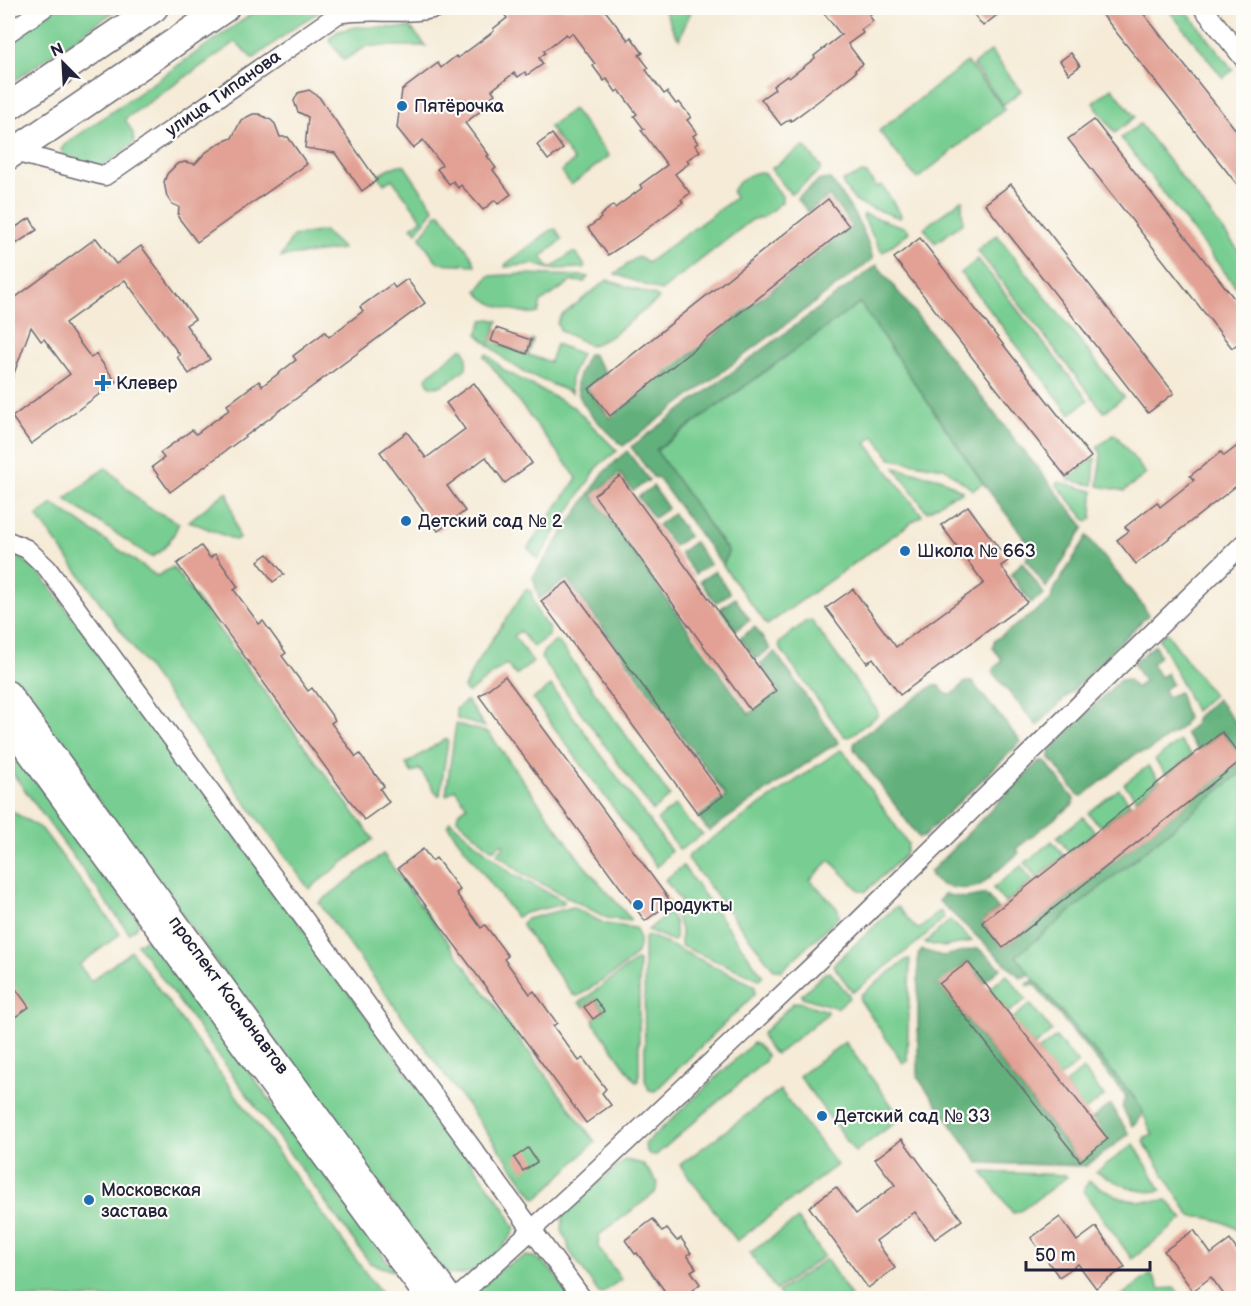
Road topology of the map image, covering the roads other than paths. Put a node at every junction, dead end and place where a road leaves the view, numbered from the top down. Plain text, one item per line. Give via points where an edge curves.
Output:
1 (44, 8) edge
2 (154, 8) edge
3 (225, 8) edge
4 (436, 8) edge
5 (1203, 8) edge
6 (8, 33) edge
7 (1244, 59) edge
8 (8, 107) edge
9 (11, 154) edge
10 (8, 541) edge
11 (1244, 543) edge
12 (8, 693) edge
13 (8, 723) edge
14 (532, 1230) junction
15 (428, 1299) edge
16 (450, 1299) edge
17 (457, 1299) edge
18 (582, 1299) edge

1 - 6 street
2 - 8 main road
3 - 9 main road, улица Типанова
4 - 9 street, улица Типанова via 338,14 105,176
5 - 7 street
10 - 14 street via 27,549 47,568
11 - 14 street via 910,873
12 - 16 street, проспект Космонавтов
13 - 15 street, проспект Космонавтов
14 - 17 street
14 - 18 street

